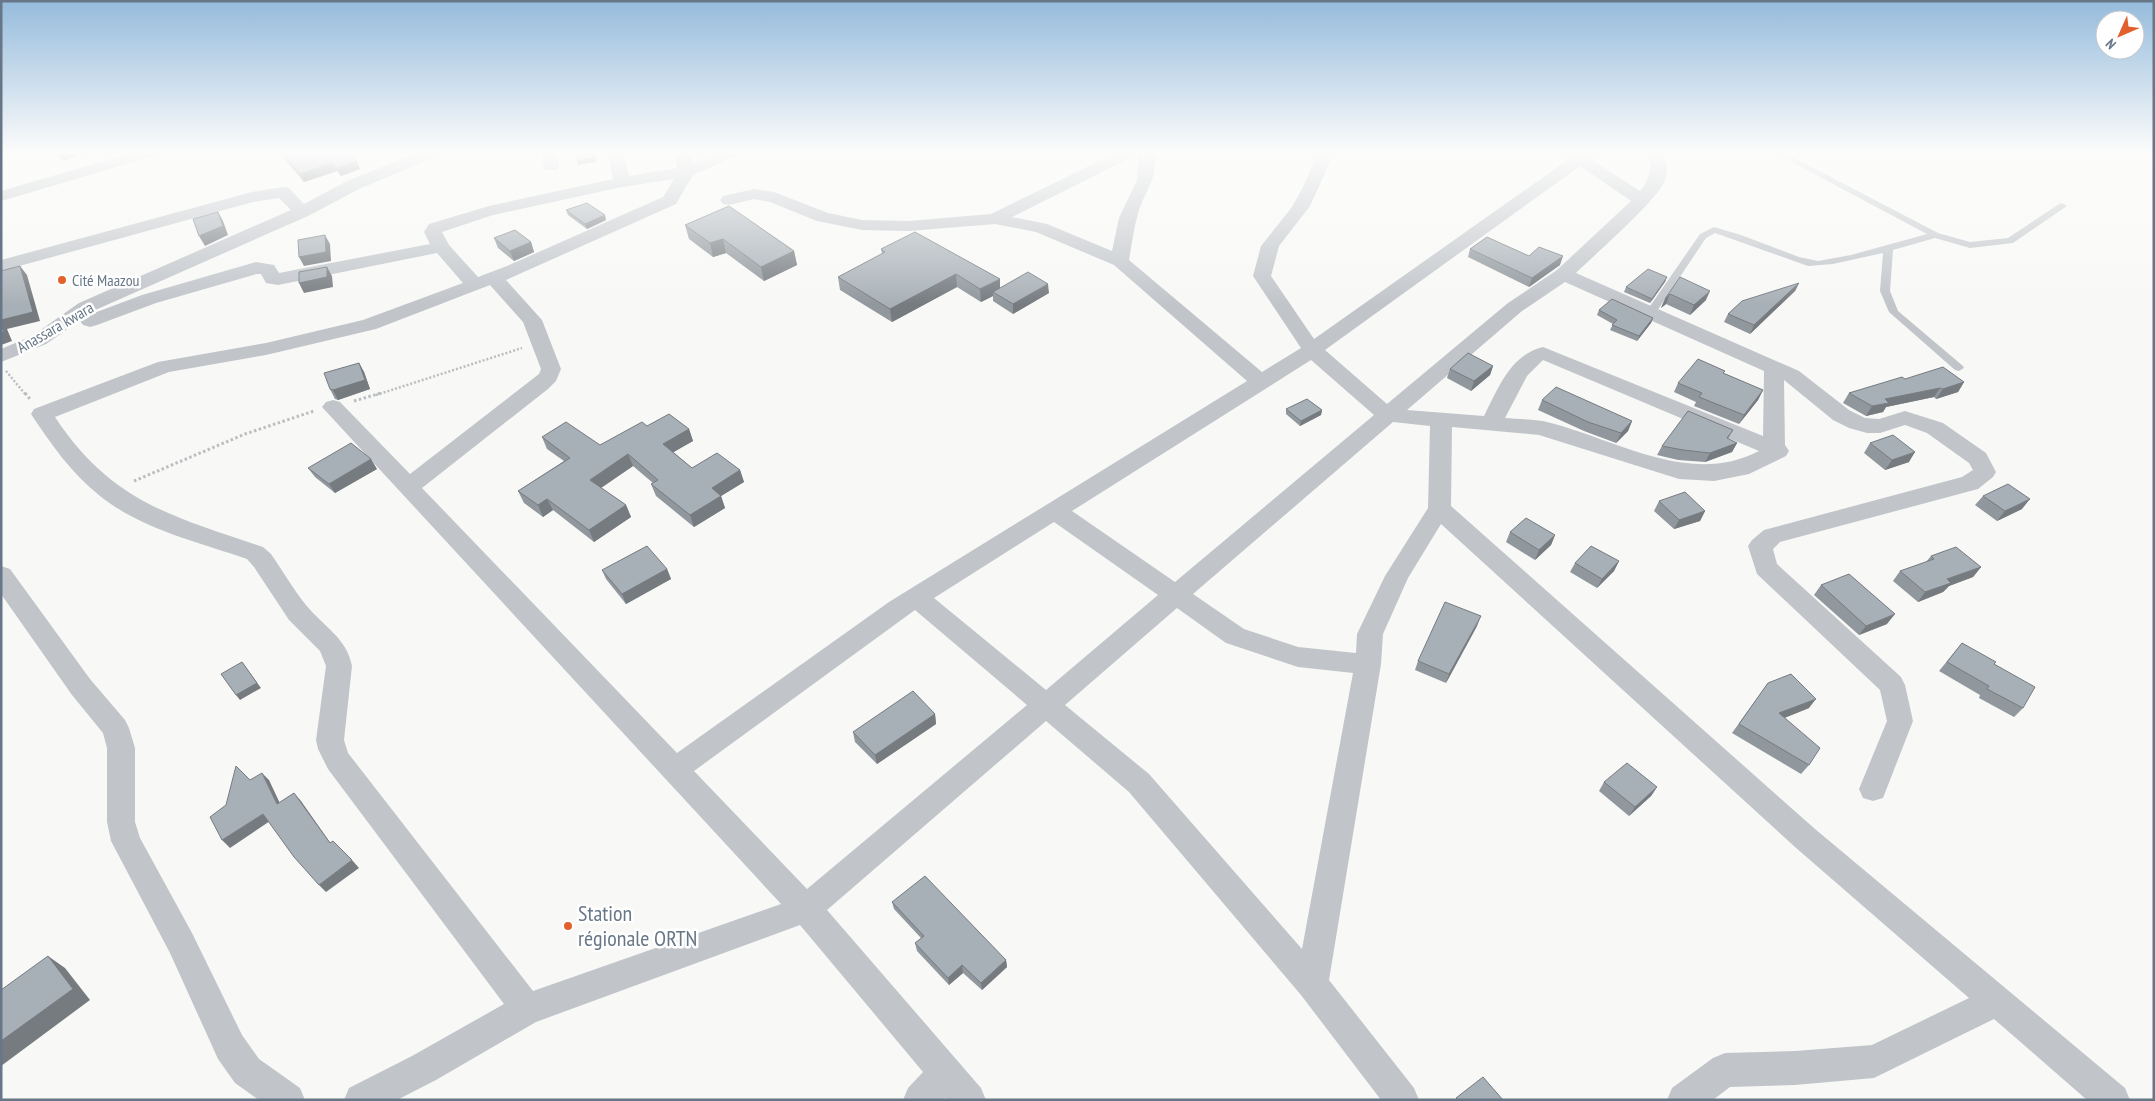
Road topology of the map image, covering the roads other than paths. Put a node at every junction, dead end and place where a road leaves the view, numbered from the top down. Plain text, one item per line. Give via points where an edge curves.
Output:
1 (232, 202) edge
2 (293, 202) edge
3 (320, 202) edge
4 (529, 202) edge
5 (665, 202) edge
6 (787, 202) edge
7 (1028, 202) edge
8 (1135, 202) edge
9 (1303, 202) edge
10 (1513, 202) edge
11 (1639, 202) edge
12 (1873, 202) edge
13 (2062, 206) dead end
14 (302, 212) junction
15 (995, 219) junction
16 (1935, 235) junction
17 (441, 247) junction
18 (1888, 247) junction
19 (1120, 261) junction
20 (1, 266) edge
21 (1564, 274) junction
22 (485, 282) junction
23 (1651, 312) junction
24 (39, 340) junction
25 (1312, 350) junction
26 (1, 356) edge
27 (1774, 368) junction
28 (1959, 368) dead end
29 (1260, 381) junction
30 (333, 406) road end
31 (1387, 415) junction
32 (1441, 420) junction
33 (1490, 424) junction
34 (1774, 447) junction
35 (408, 487) junction
36 (1439, 509) junction
37 (1055, 511) junction
38 (1, 575) edge
39 (1176, 595) junction
40 (917, 598) junction
41 (1368, 664) junction
42 (1046, 705) junction
43 (676, 770) junction
44 (1873, 789) dead end
45 (806, 909) junction
46 (1312, 984) junction
47 (1997, 1001) junction
48 (527, 1008) junction
49 (946, 1074) junction
50 (288, 1100) edge
51 (361, 1100) edge
52 (920, 1100) edge
53 (969, 1100) edge
54 (1402, 1100) edge
55 (1684, 1100) edge
56 (2113, 1100) edge

1 - 20 street
2 - 14 street
3 - 14 street, Anassara kwara
4 - 17 street via 441,225 433,232
5 - 22 street
6 - 15 street via 823,217 862,225 909,226
7 - 15 street
8 - 19 street via 1128,216
9 - 25 street via 1270,243 1262,276
10 - 25 street
11 - 21 street
12 - 16 lane
13 - 16 lane via 2010,241 1970,245
14 - 24 street, Anassara kwara via 86,307
15 - 19 street via 1041,228
16 - 18 lane
17 - 22 street
17 - 24 street via 278,279 273,279 267,269 256,268 149,299
18 - 23 lane via 1809,264 1734,233 1714,230 1703,236
18 - 28 lane via 1885,290 1894,312
19 - 29 street
21 - 23 street
21 - 31 street via 1515,307
22 - 35 street via 532,320 551,369 549,376
22 - 48 street via 357,328 266,349 165,366 42,414 67,451 110,492 134,508 255,553 266,564 305,621 319,632 337,657 339,666 330,740 338,761
23 - 27 street
24 - 26 street, Anassara kwara
25 - 29 street
25 - 31 street
27 - 34 street
27 - 44 street via 1792,376 1841,415 1857,423 1880,426 1905,418 1935,428 1978,458 1985,472 1970,483 1772,536 1760,546 1766,568 1892,685 1900,720
29 - 37 street
30 - 35 street
31 - 32 street
31 - 39 street
32 - 33 street
32 - 36 street
33 - 34 street via 1541,428 1679,471 1714,474 1748,466 1778,451
33 - 34 street via 1522,368 1534,355 1544,354
35 - 43 street
36 - 41 street via 1393,584 1370,634
36 - 47 street via 1805,838
37 - 39 street
37 - 40 street
38 - 50 street via 81,687 115,728 121,748 121,822 126,841 181,943 230,1047 247,1071
39 - 41 street via 1235,636 1298,656
39 - 42 street
40 - 42 street
40 - 43 street
41 - 46 street
42 - 45 street
42 - 46 street via 1139,783
43 - 45 street
45 - 48 street
45 - 49 street
46 - 54 street
47 - 55 street via 1874,1061 1725,1070
47 - 56 street
48 - 51 street via 424,1068
49 - 52 street
49 - 53 street

